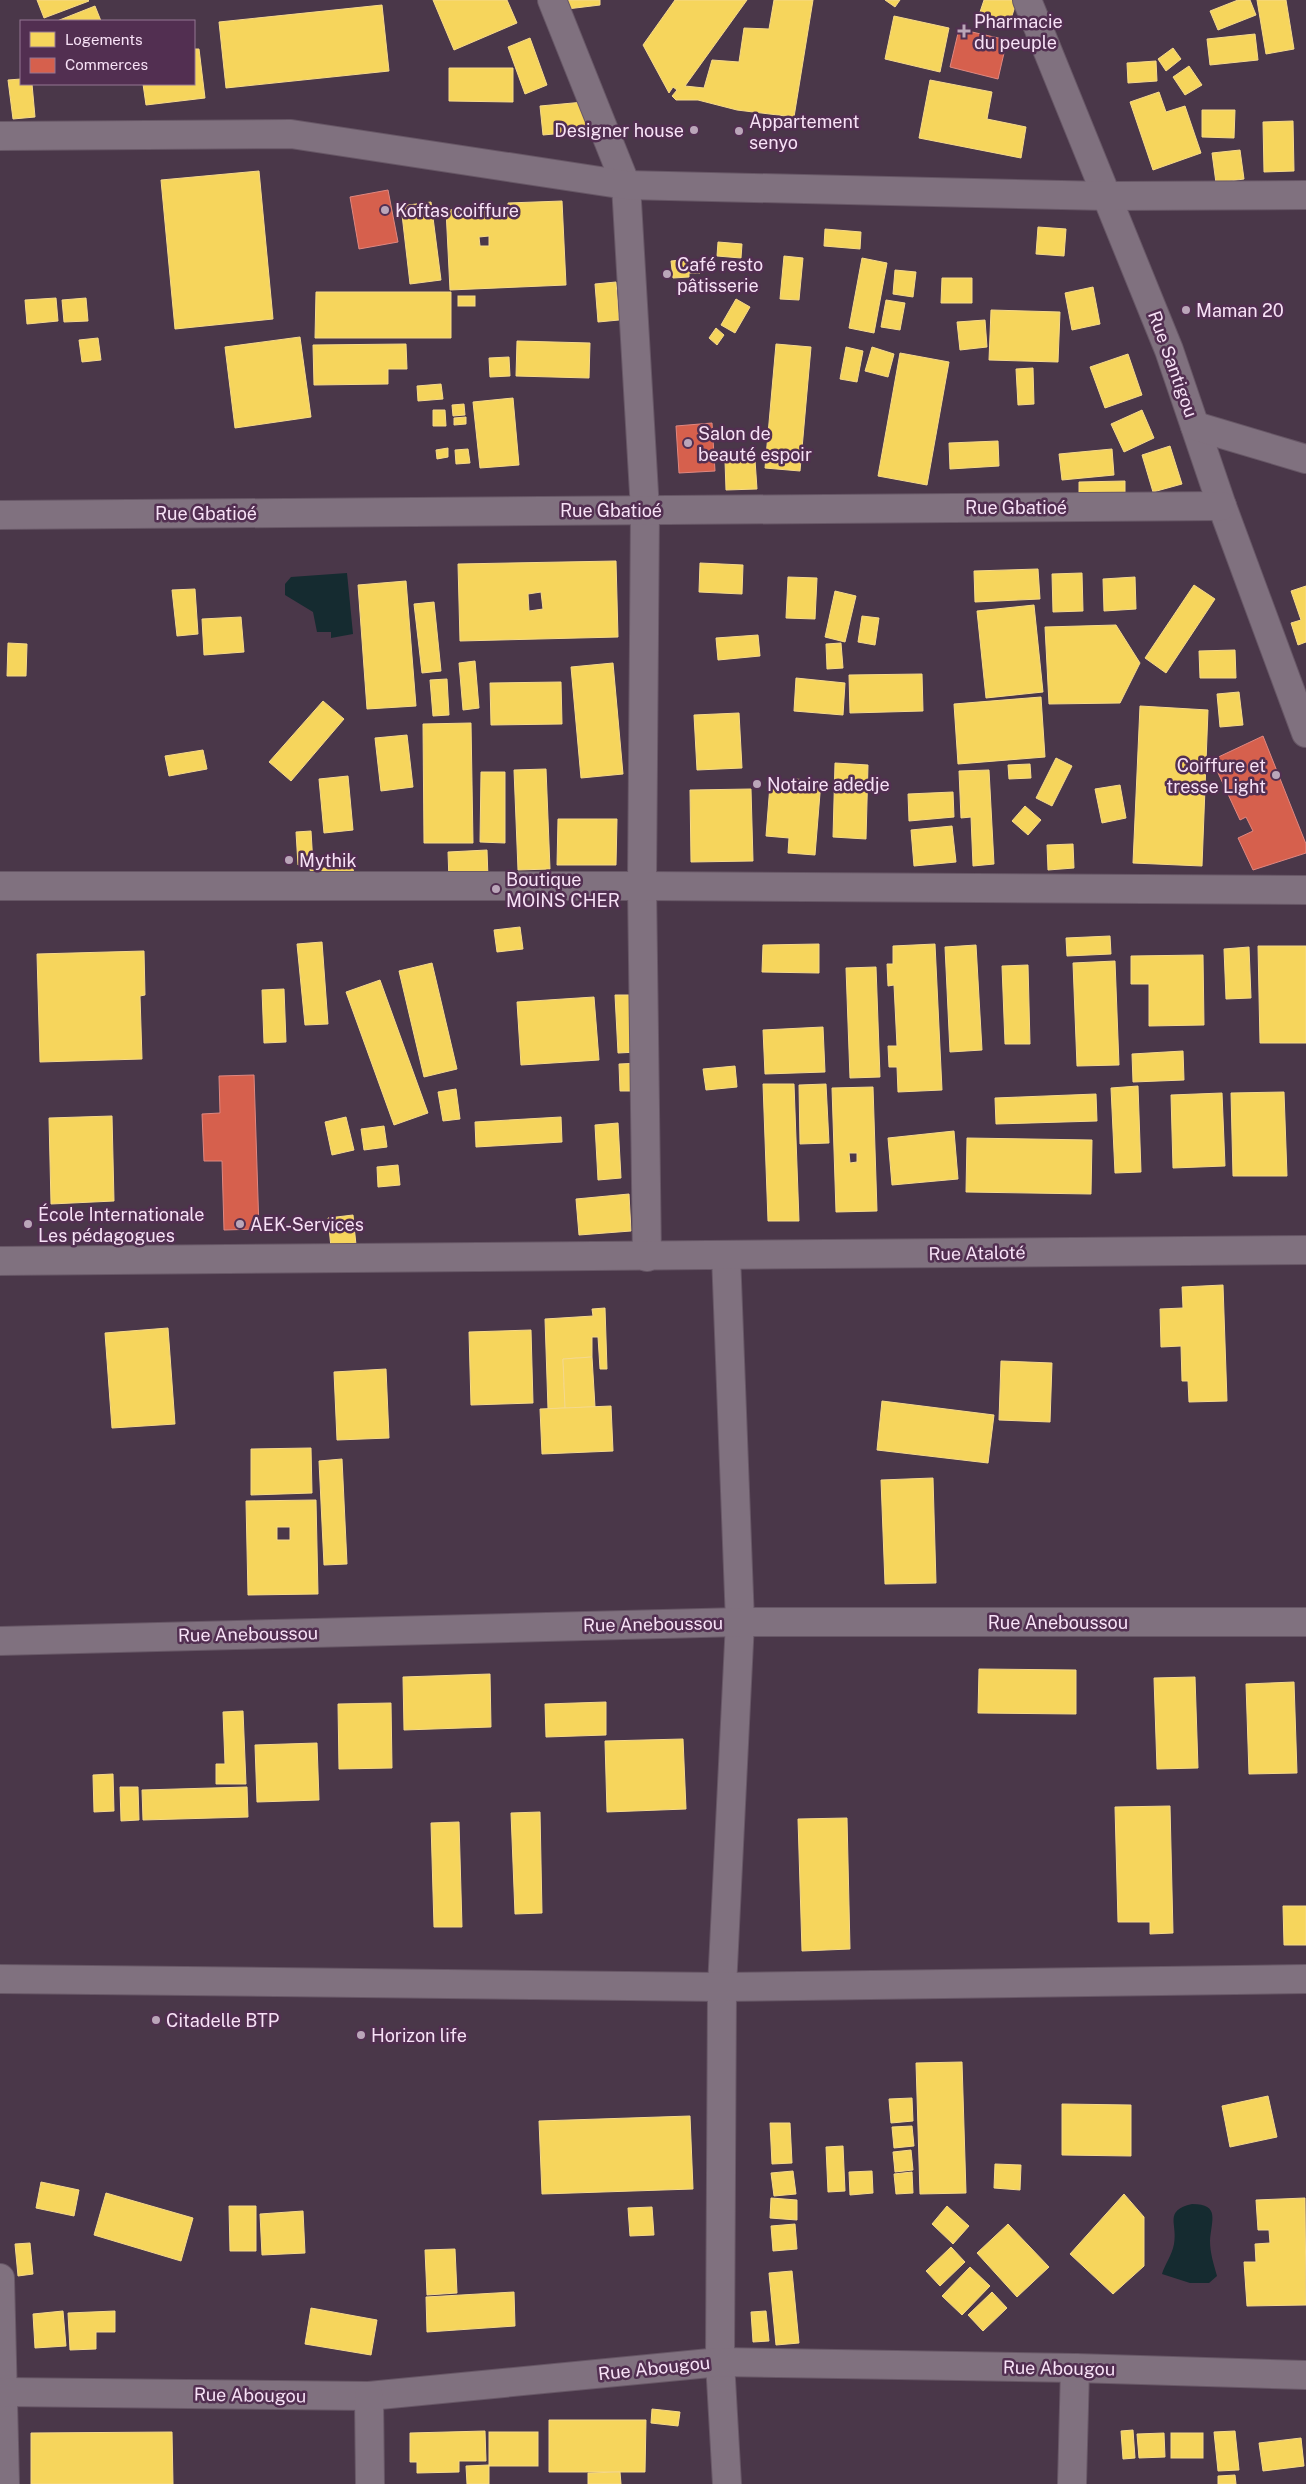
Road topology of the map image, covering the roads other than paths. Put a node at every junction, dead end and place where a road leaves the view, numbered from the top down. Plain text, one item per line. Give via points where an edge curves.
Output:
1 (552, 0) edge
2 (1027, 0) edge
3 (0, 136) edge
4 (626, 185) junction
5 (1107, 196) junction
6 (1306, 196) edge
7 (1195, 426) junction
8 (1306, 460) edge
9 (1222, 506) junction
10 (644, 510) junction
11 (0, 515) edge
12 (1306, 733) edge
13 (0, 886) edge
14 (642, 886) junction
15 (1306, 890) edge
16 (1306, 1250) edge
17 (726, 1255) junction
18 (647, 1256) junction
19 (0, 1261) edge
20 (740, 1622) junction
21 (1306, 1622) edge
22 (0, 1641) edge
23 (0, 1979) edge
24 (1306, 1979) edge
25 (722, 1987) junction
26 (0, 2278) edge
27 (720, 2362) junction
28 (1075, 2368) junction
29 (1306, 2375) edge
30 (3, 2392) junction
31 (369, 2396) junction
32 (5, 2484) edge
33 (370, 2484) edge
34 (727, 2484) edge
35 (1072, 2484) edge

1 - 4 street
2 - 5 street, Rue Santigou
3 - 4 street via 291,134
4 - 5 street
4 - 10 street
5 - 6 street
5 - 7 street, Rue Santigou via 1169,350
7 - 8 street
7 - 9 street, Rue Santigou
9 - 10 street, Rue Gbatioé
9 - 12 street, Rue Santigou
10 - 11 street, Rue Gbatioé
10 - 14 street
13 - 14 street
14 - 15 street
14 - 18 street
16 - 17 street, Rue Ataloté
17 - 18 street, Rue Ataloté
17 - 20 street
18 - 19 street, Rue Ataloté
20 - 21 street, Rue Aneboussou
20 - 22 street, Rue Aneboussou
20 - 25 street
23 - 25 street
24 - 25 street
25 - 27 street
26 - 30 street
27 - 28 street, Rue Abougou
27 - 31 street, Rue Abougou
27 - 34 street
28 - 29 street, Rue Abougou
28 - 35 street
30 - 31 street, Rue Abougou
30 - 32 street
31 - 33 street

